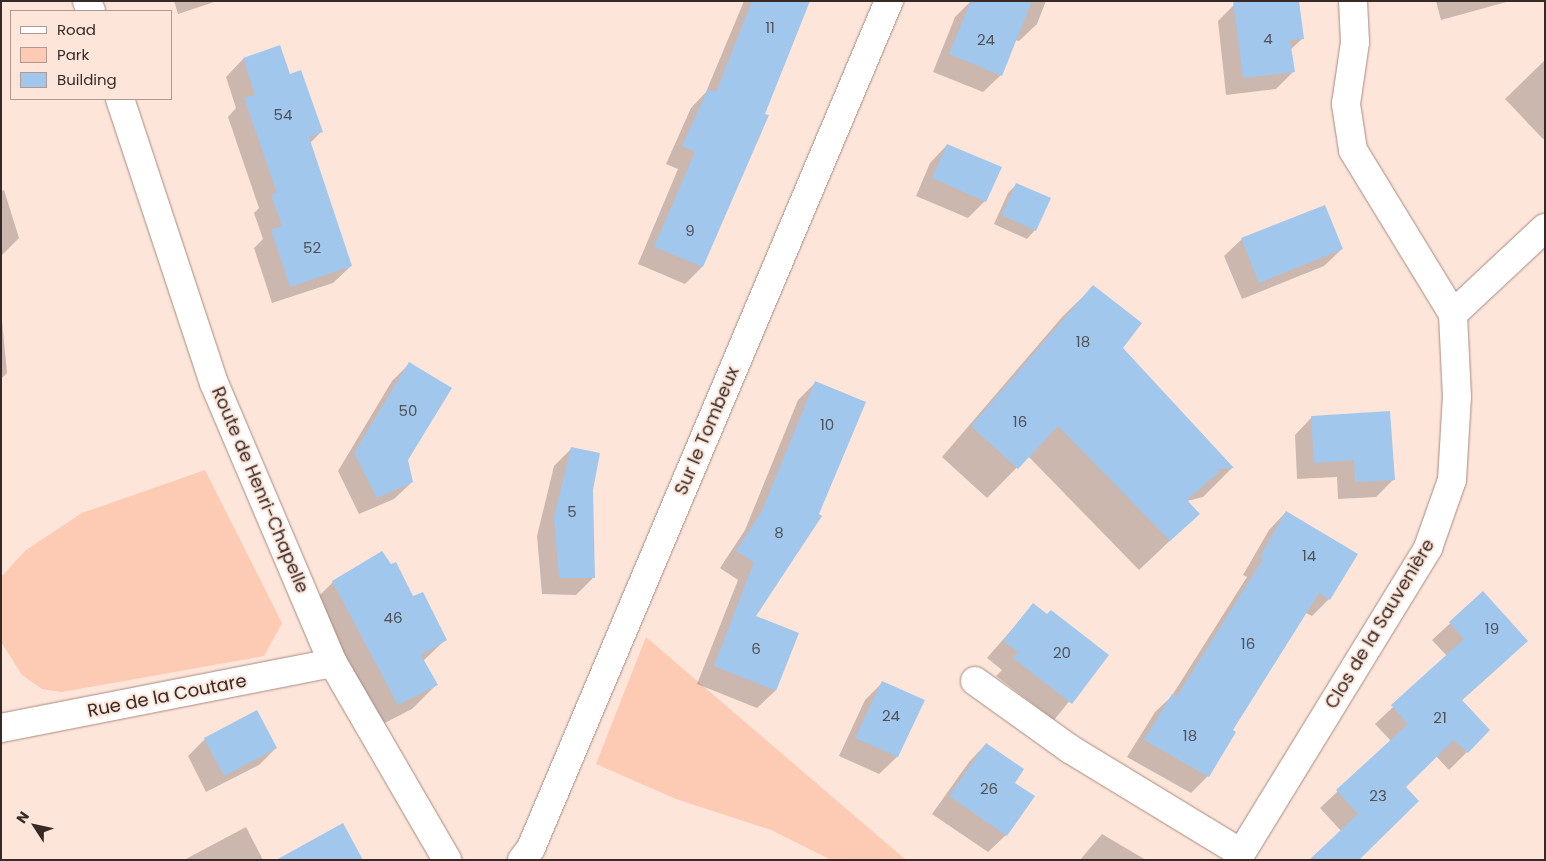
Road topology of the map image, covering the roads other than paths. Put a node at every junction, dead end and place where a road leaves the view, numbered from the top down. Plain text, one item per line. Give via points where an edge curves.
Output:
1 (889, 1) edge
2 (1353, 1) edge
3 (120, 100) edge
4 (1545, 228) edge
5 (1453, 314) junction
6 (333, 662) junction
7 (975, 681) dead end
8 (1, 728) edge
9 (1239, 856) edge
10 (447, 860) edge
11 (522, 860) edge

1 - 11 street, Sur le Tombeux via 541,823
2 - 5 street, Clos de la Sauvenière via 1356,42 1346,104 1353,150
3 - 6 street, Route de Henri-Chapelle via 214,383
4 - 5 street
5 - 9 street, Clos de la Sauvenière via 1457,397 1452,480 1428,548
6 - 8 street, Rue de la Coutare
6 - 10 street, Route de Henri-Chapelle
7 - 9 street, Clos de la Sauvenière via 1070,749

